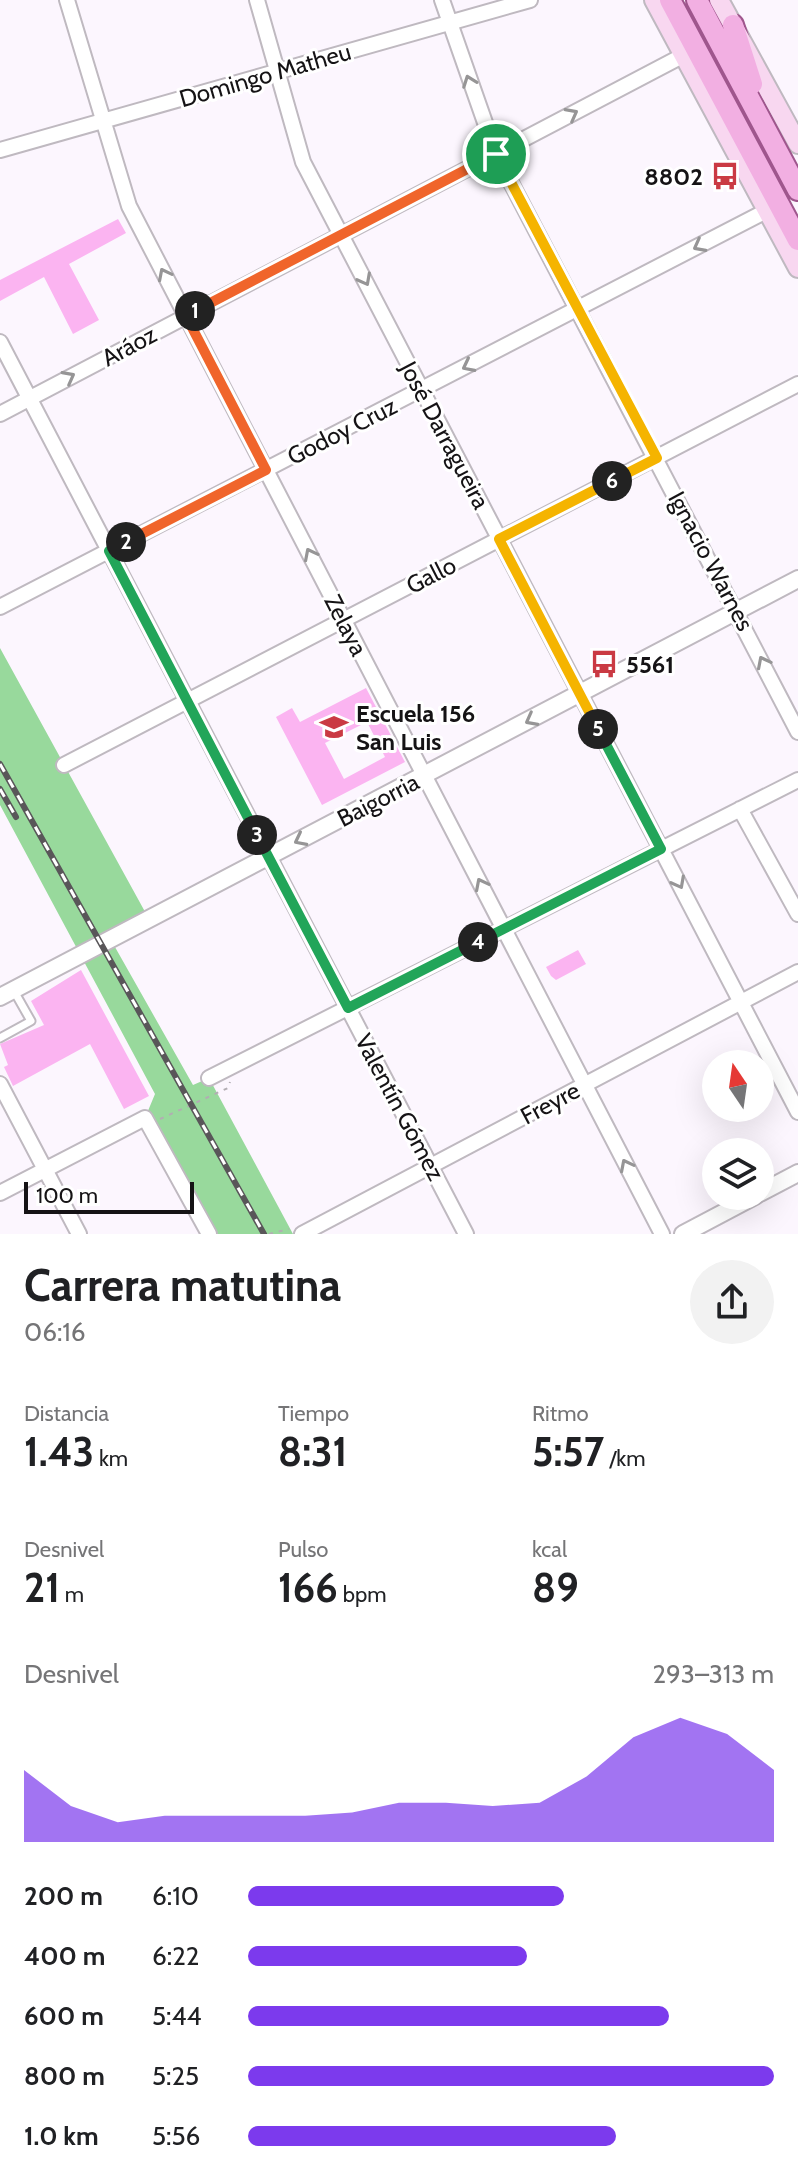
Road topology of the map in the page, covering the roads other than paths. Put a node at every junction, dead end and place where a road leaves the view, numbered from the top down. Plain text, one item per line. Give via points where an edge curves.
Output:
1 (67, 0) edge
2 (257, 0) edge
3 (442, 0) edge
4 (530, 0) edge
5 (654, 0) edge
6 (670, 0) edge
7 (697, 0) edge
8 (719, 0) edge
9 (448, 24) junction
10 (733, 25) junction
11 (684, 55) junction
12 (278, 71) junction
13 (102, 121) junction
14 (770, 137) junction
15 (798, 144) edge
16 (0, 150) edge
17 (496, 154) junction
18 (798, 190) edge
19 (768, 210) junction
20 (341, 235) junction
21 (798, 240) edge
22 (798, 268) edge
23 (579, 309) junction
24 (186, 316) junction
25 (0, 342) edge
26 (798, 384) edge
27 (422, 390) junction
28 (29, 398) junction
29 (0, 414) edge
30 (657, 458) junction
31 (266, 470) junction
32 (499, 539) junction
33 (109, 551) junction
34 (798, 579) edge
35 (0, 607) edge
36 (737, 612) junction
37 (344, 620) junction
38 (580, 694) junction
39 (187, 701) junction
40 (798, 732) edge
41 (64, 765) dead end
42 (425, 776) junction
43 (798, 780) edge
44 (740, 809) junction
45 (661, 849) junction
46 (268, 856) junction
47 (798, 914) edge
48 (504, 929) junction
49 (798, 972) edge
50 (7, 993) edge
51 (741, 1002) junction
52 (348, 1008) junction
53 (0, 1038) edge
54 (209, 1078) dead end
55 (0, 1084) edge
56 (585, 1084) junction
57 (798, 1112) edge
58 (430, 1166) junction
59 (45, 1169) junction
60 (798, 1173) edge
61 (774, 1186) edge
62 (0, 1193) edge
63 (728, 1210) edge
64 (303, 1233) edge
65 (79, 1234) edge
66 (209, 1234) edge
67 (466, 1234) edge
68 (662, 1234) edge
69 (683, 1234) edge

1 - 13 street, Zelaya
2 - 12 street, José Darragueira
3 - 9 street, Ignacio Warnes
4 - 9 street, Domingo Matheu
5 - 11 main road
6 - 21 main road
7 - 14 main road
8 - 10 main road
9 - 12 street, Domingo Matheu
17 -> 9 street, Ignacio Warnes
10 - 14 main road
10 - 15 main road
17 -> 11 street, Aráoz
11 - 19 main road
12 - 13 street, Domingo Matheu
12 - 20 street, José Darragueira via 303,162
13 - 16 street, Domingo Matheu
24 -> 13 street, Zelaya via 129,206
14 - 18 main road
17 - 20 street, Aráoz
17 - 23 street, Ignacio Warnes
19 - 22 main road
19 -> 23 street, Godoy Cruz
20 - 24 street, Aráoz
20 -> 27 street, José Darragueira
23 -> 27 street, Godoy Cruz
23 - 30 street, Ignacio Warnes
28 -> 24 street, Aráoz
24 - 31 street, Zelaya
25 - 28 street, Valentín Gómez
26 - 30 street, Gallo
27 - 31 street, Godoy Cruz
27 - 32 street, José Darragueira
28 - 29 street, Aráoz
28 - 33 street, Valentín Gómez
30 - 32 street, Gallo
30 - 36 street, Ignacio Warnes
31 - 33 street, Godoy Cruz
37 -> 31 street, Zelaya
32 - 37 street, Gallo
32 - 38 street, José Darragueira
33 - 35 street, Godoy Cruz
33 - 39 street, Valentín Gómez
34 - 36 street, Baigorria
36 - 38 street, Baigorria
40 -> 36 street, Ignacio Warnes
37 - 39 street, Gallo
37 - 42 street, Zelaya
38 -> 42 street, Baigorria
38 - 45 street, José Darragueira
39 - 41 street, Gallo
39 - 46 street, Valentín Gómez
42 -> 46 street, Baigorria
48 -> 42 street, Zelaya
43 - 44 street
44 - 45 street
44 - 47 street
45 - 48 street
45 -> 51 street, José Darragueira
46 - 50 street, Baigorria
46 - 52 street, Valentín Gómez
48 - 52 street
48 - 56 street, Zelaya
49 - 51 street, Freyre
50 - 53 lane via 31,1021
51 - 56 street, Freyre
51 - 57 street, José Darragueira
52 - 54 street
52 - 58 street, Valentín Gómez
55 - 59 street
56 - 58 street, Freyre
68 -> 56 street, Zelaya
58 - 64 street, Freyre
58 - 67 street, Valentín Gómez
59 - 62 street
59 - 65 street
59 - 66 street via 145,1118
60 - 61 street
63 - 69 street

